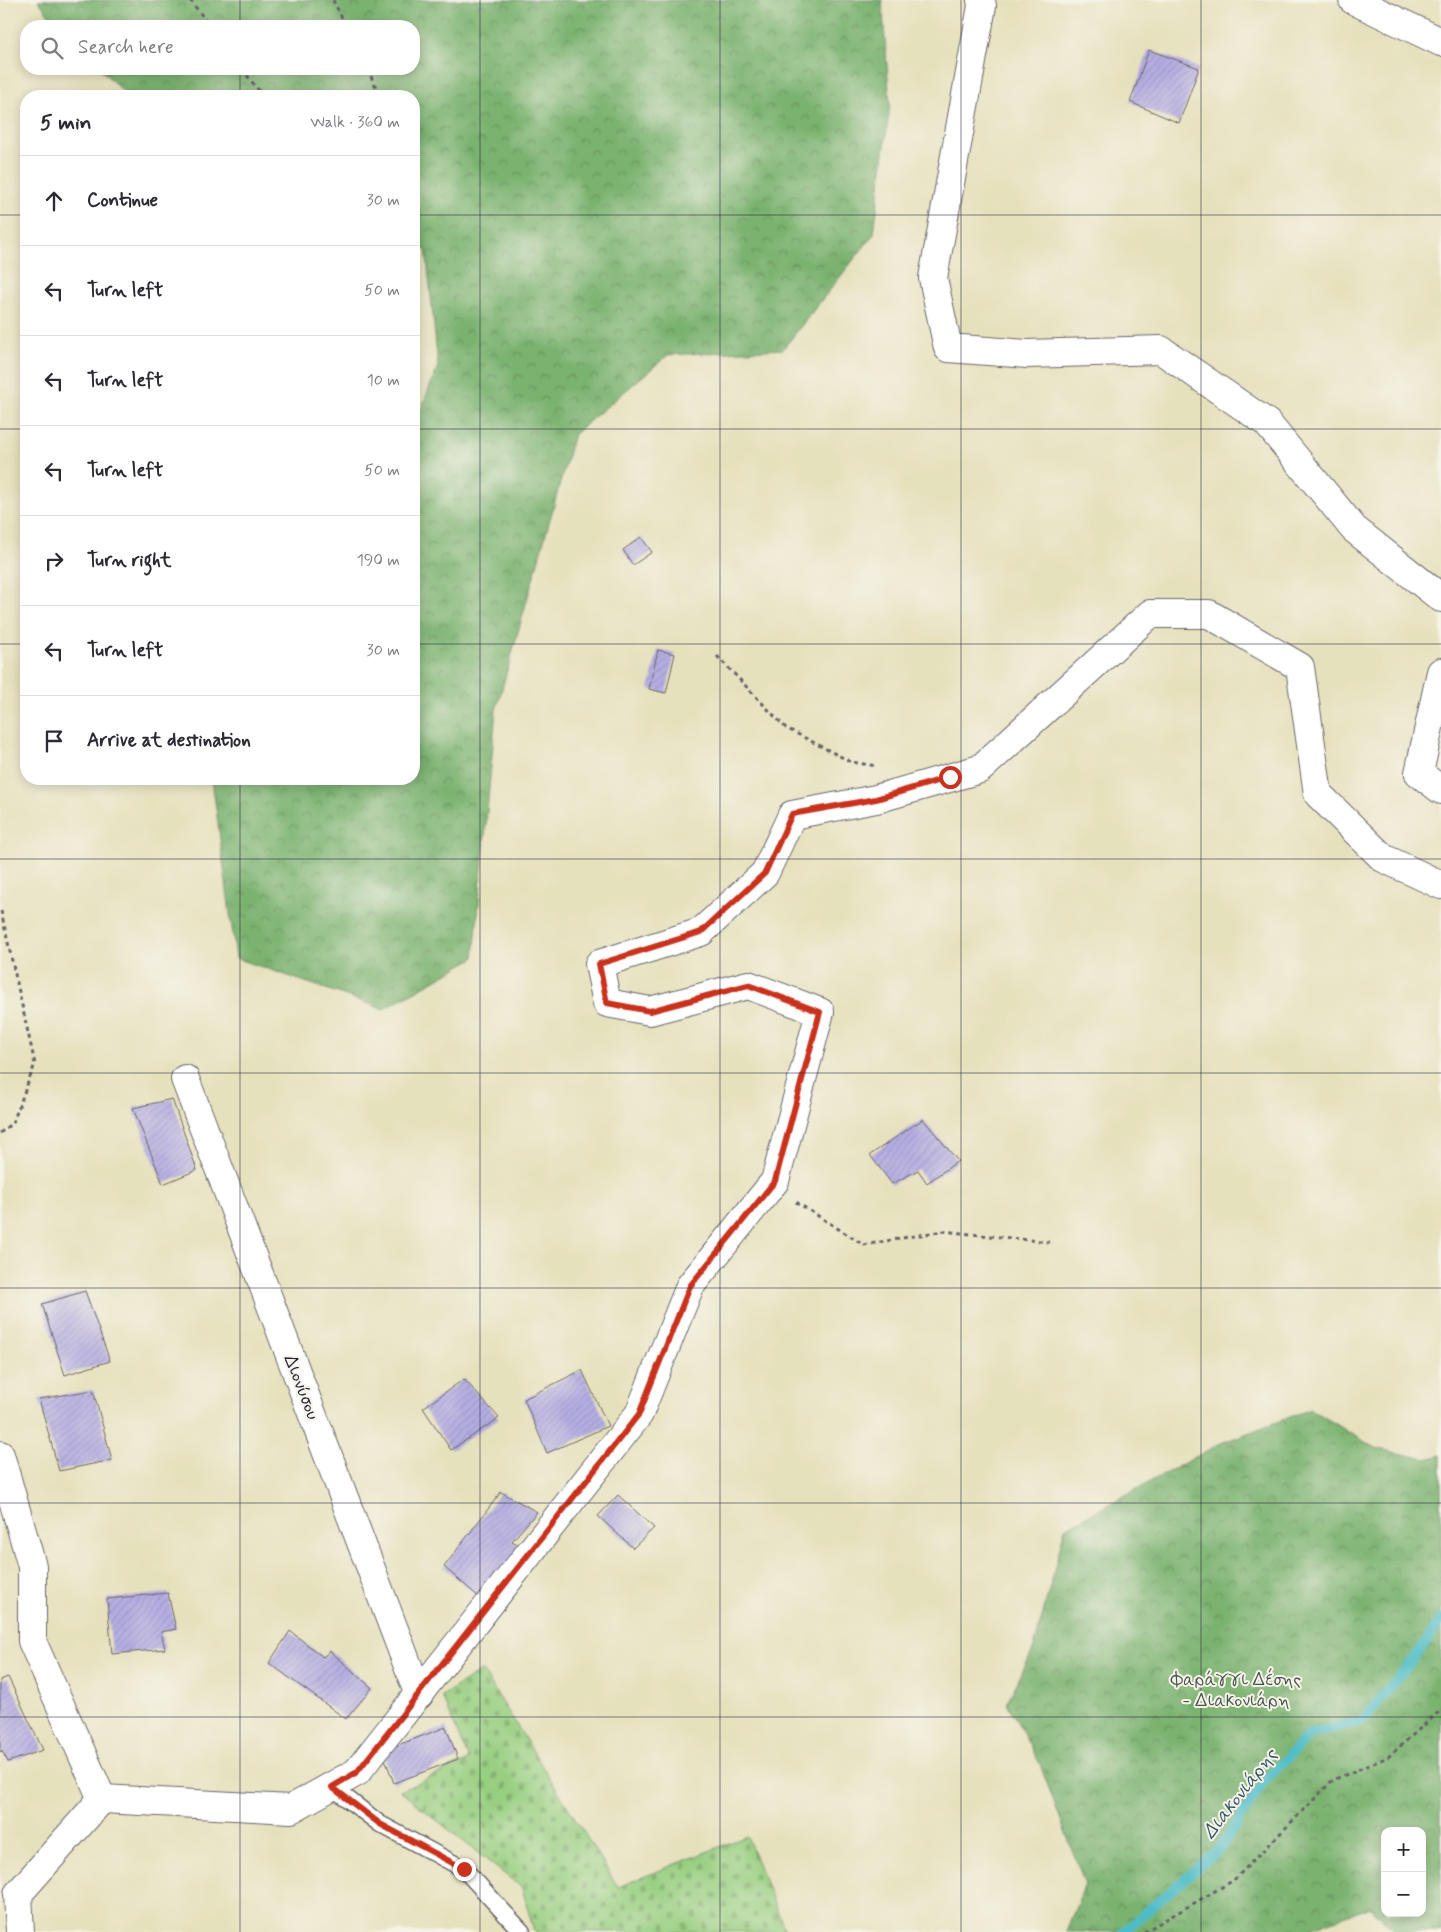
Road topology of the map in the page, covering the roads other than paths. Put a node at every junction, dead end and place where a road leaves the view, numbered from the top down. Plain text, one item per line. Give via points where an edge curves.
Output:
1 (981, 0) edge
2 (1353, 0) edge
3 (1441, 42) edge
4 (1441, 598) edge
5 (1441, 672) edge
6 (1441, 790) edge
7 (1441, 885) edge
8 (184, 1079) dead end
9 (0, 1455) edge
10 (419, 1695) junction
11 (332, 1787) junction
12 (102, 1799) junction
13 (20, 1932) edge
14 (522, 1932) edge

1 - 4 street via 933,278 948,348 1027,354 1161,350 1267,423 1354,529
2 - 3 street
5 - 6 street via 1419,774
7 - 10 street via 1383,858 1318,794 1300,666 1209,614 1150,614 980,769 876,799 792,814 765,873 701,932 599,964 607,1003 650,1011 748,985 820,1012 775,1181 690,1286 639,1414
8 - 10 street, Διονύσου
9 - 12 street via 32,1566 32,1640
10 - 11 street via 357,1772
11 - 12 street via 291,1809
11 - 14 lane via 380,1824 464,1869
12 - 13 street via 18,1894

